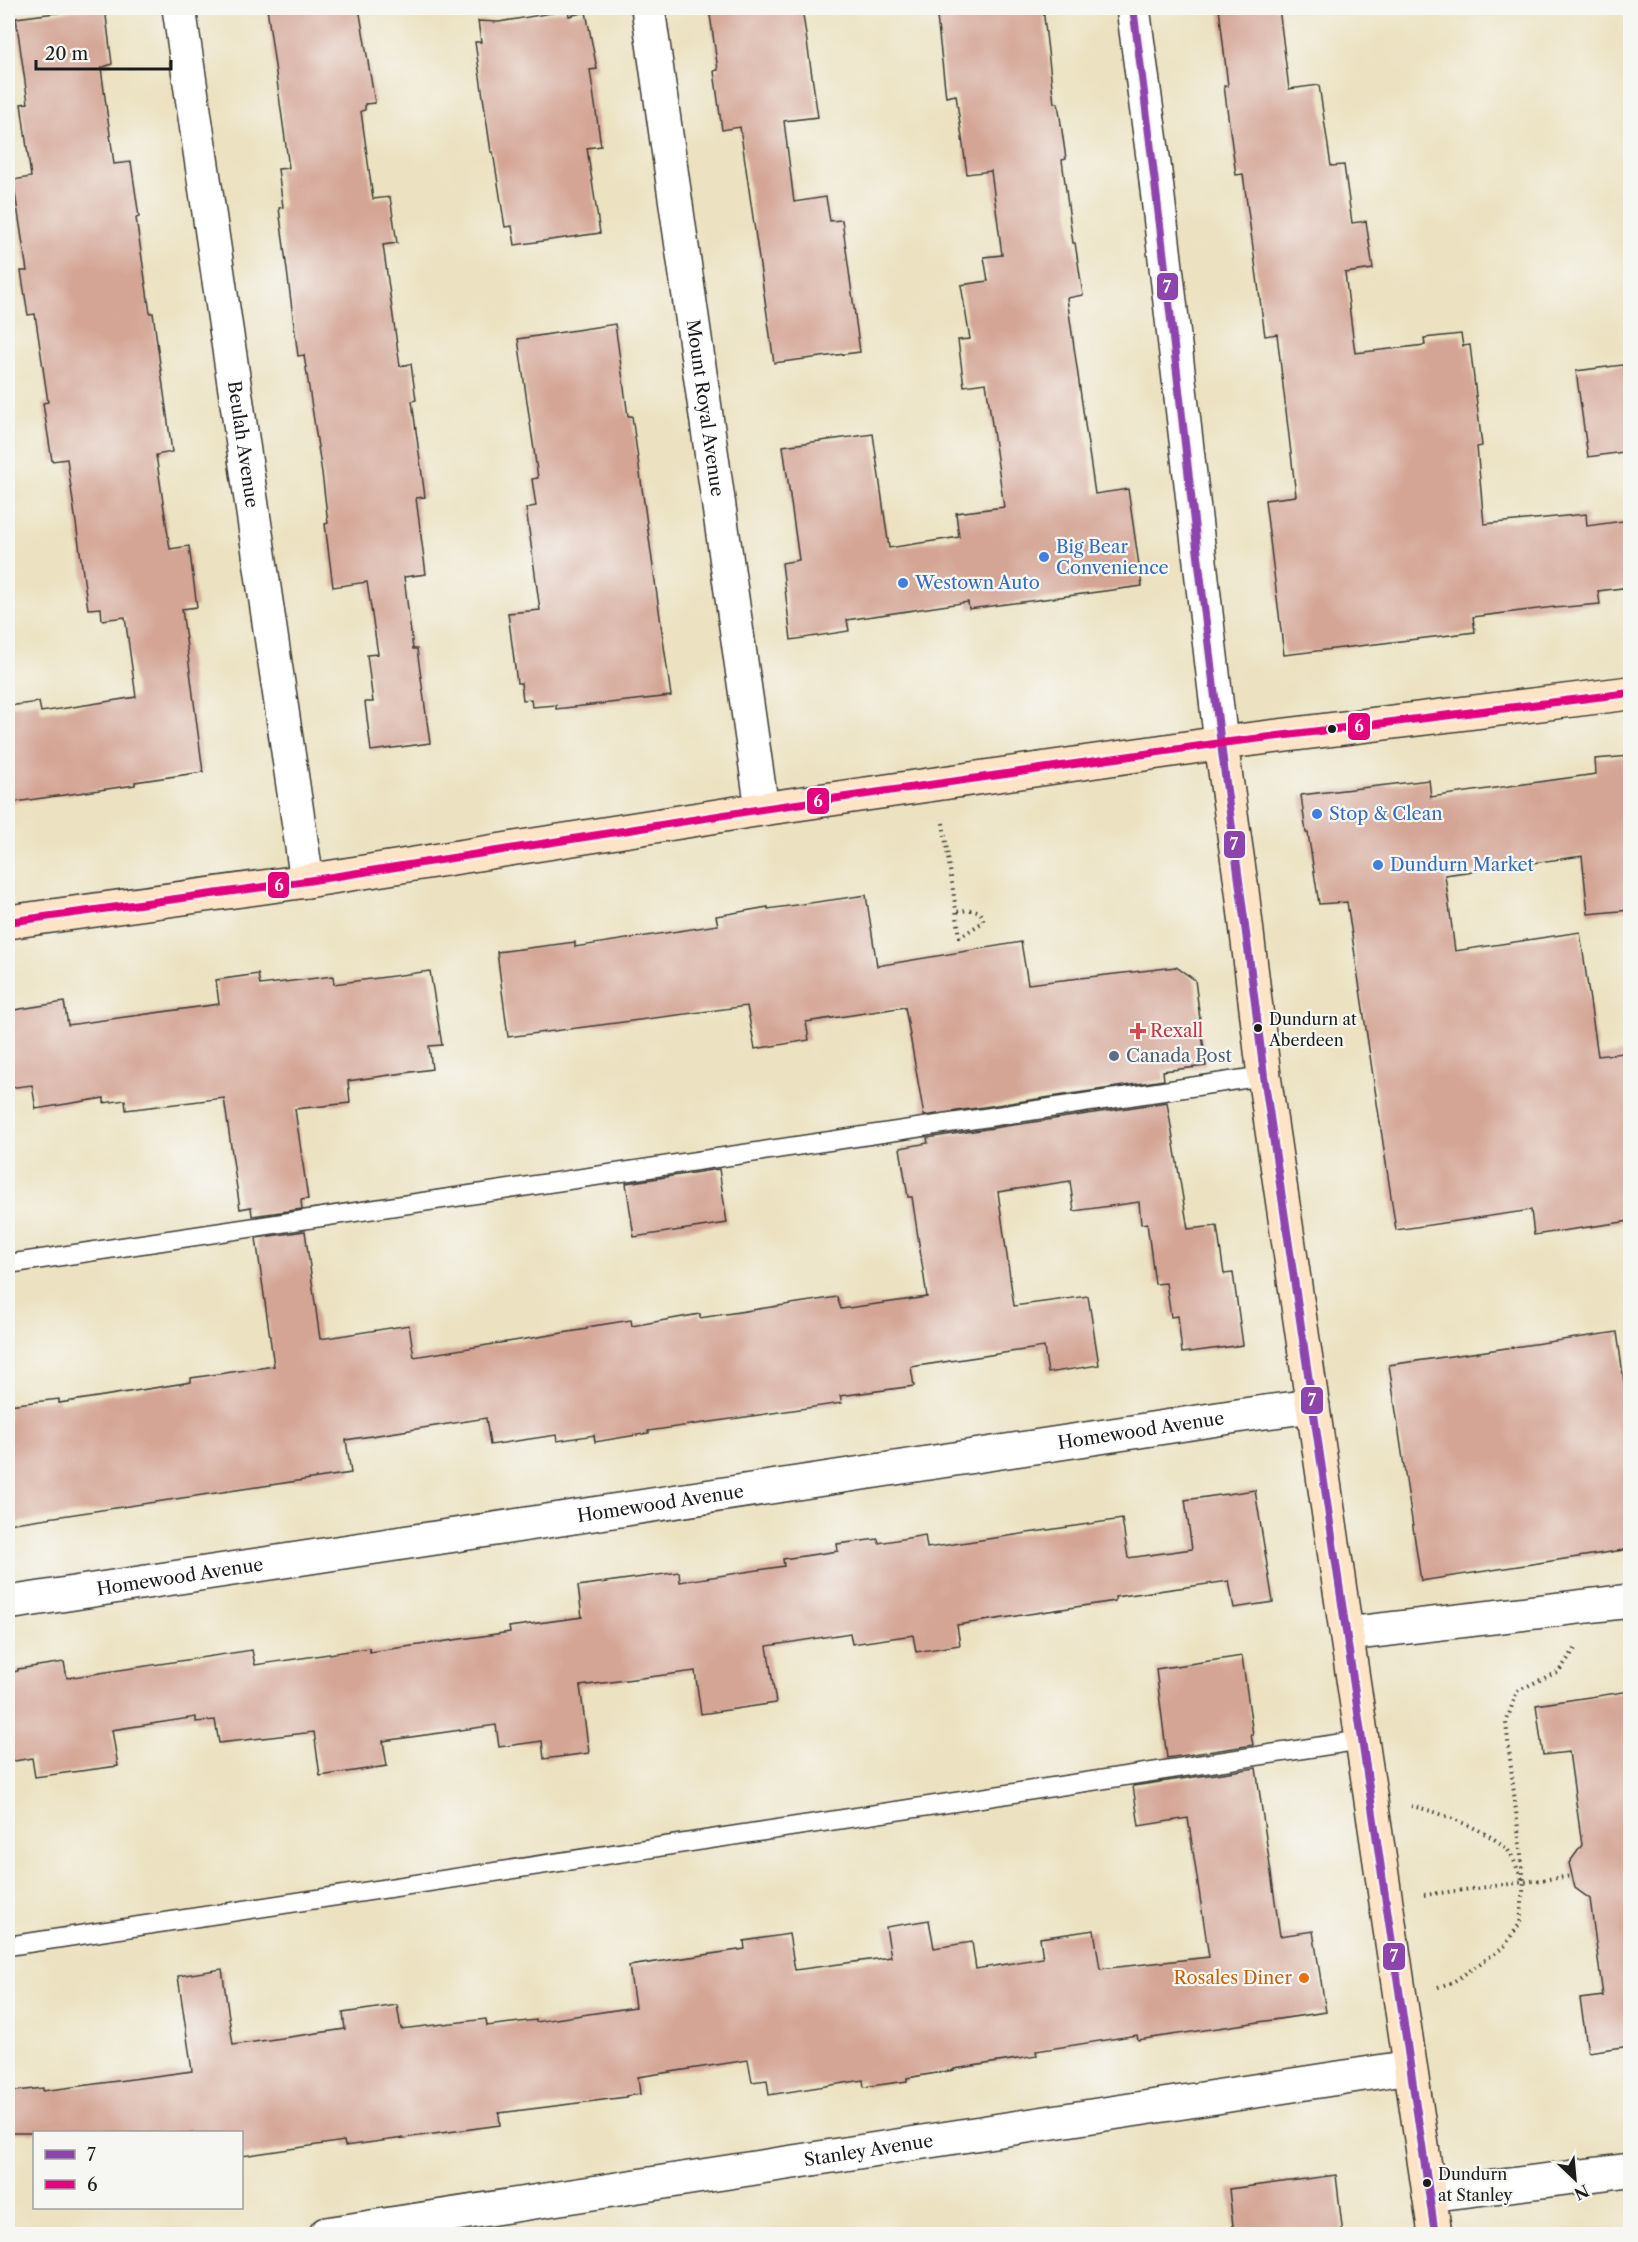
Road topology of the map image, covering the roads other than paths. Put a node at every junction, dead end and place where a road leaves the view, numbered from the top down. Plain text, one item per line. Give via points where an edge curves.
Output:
1 (179, 8) edge
2 (648, 8) edge
3 (1133, 8) edge
4 (1630, 693) edge
5 (1221, 743) junction
6 (762, 809) junction
7 (307, 881) junction
8 (8, 922) edge
9 (1264, 1076) junction
10 (8, 1264) edge
11 (1313, 1406) junction
12 (1630, 1601) edge
13 (8, 1603) edge
14 (1347, 1634) junction
15 (1362, 1740) junction
16 (8, 1946) edge
17 (1410, 2067) junction
18 (1630, 2170) edge
19 (1429, 2195) junction
20 (326, 2235) edge
21 (1435, 2235) edge

1 - 7 street, Beulah Avenue
2 - 6 street, Mount Royal Avenue
3 - 5 street
4 - 5 main road
5 - 6 main road
5 - 9 main road
6 - 7 main road
7 - 8 main road
9 - 10 lane
9 - 11 main road
11 - 13 street, Homewood Avenue
11 - 14 main road
12 - 14 street
14 - 15 main road
15 - 16 lane
15 - 17 main road
17 - 19 main road
17 - 20 street, Stanley Avenue
18 - 19 street
19 - 21 main road

